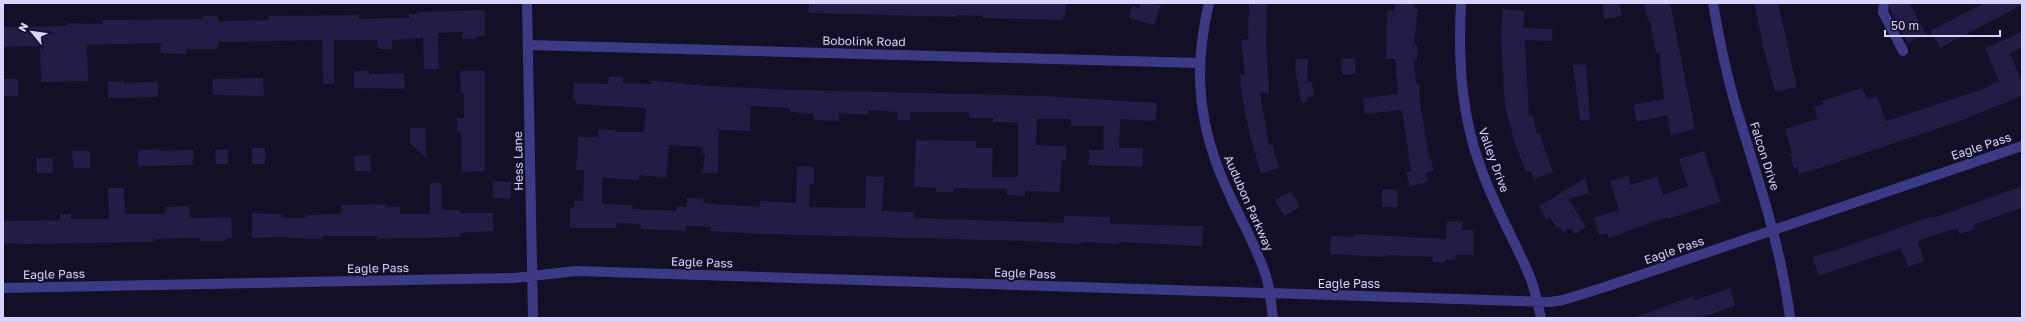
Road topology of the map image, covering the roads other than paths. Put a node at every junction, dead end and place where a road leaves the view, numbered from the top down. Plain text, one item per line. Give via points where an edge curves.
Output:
1 (527, 3) edge
2 (1209, 3) edge
3 (1461, 3) edge
4 (1713, 3) edge
5 (1884, 3) edge
6 (528, 45) junction
7 (1903, 51) dead end
8 (1199, 63) junction
9 (2022, 146) edge
10 (1773, 230) junction
11 (533, 275) junction
12 (3, 288) edge
13 (1270, 293) junction
14 (1537, 302) junction
15 (533, 318) edge
16 (1273, 318) edge
17 (1541, 318) edge
18 (1790, 318) edge

1 - 6 street, Hess Lane
2 - 8 street, Audubon Parkway
3 - 14 street, Valley Drive via 1459,38 1468,128 1482,173 1530,277
4 - 10 street, Falcon Drive via 1735,105
5 - 7 street via 1883,12
6 - 8 street, Bobolink Road
6 - 11 street, Hess Lane
8 - 13 street, Audubon Parkway via 1199,81 1216,162 1256,250
9 - 10 street, Eagle Pass
10 - 14 street, Eagle Pass via 1570,298
10 - 18 street, Falcon Drive
11 - 12 street, Eagle Pass via 514,278
11 - 13 street, Eagle Pass via 576,271
11 - 15 street, Hess Lane
13 - 14 street, Eagle Pass
13 - 16 street, Audubon Parkway
14 - 17 street, Valley Drive

